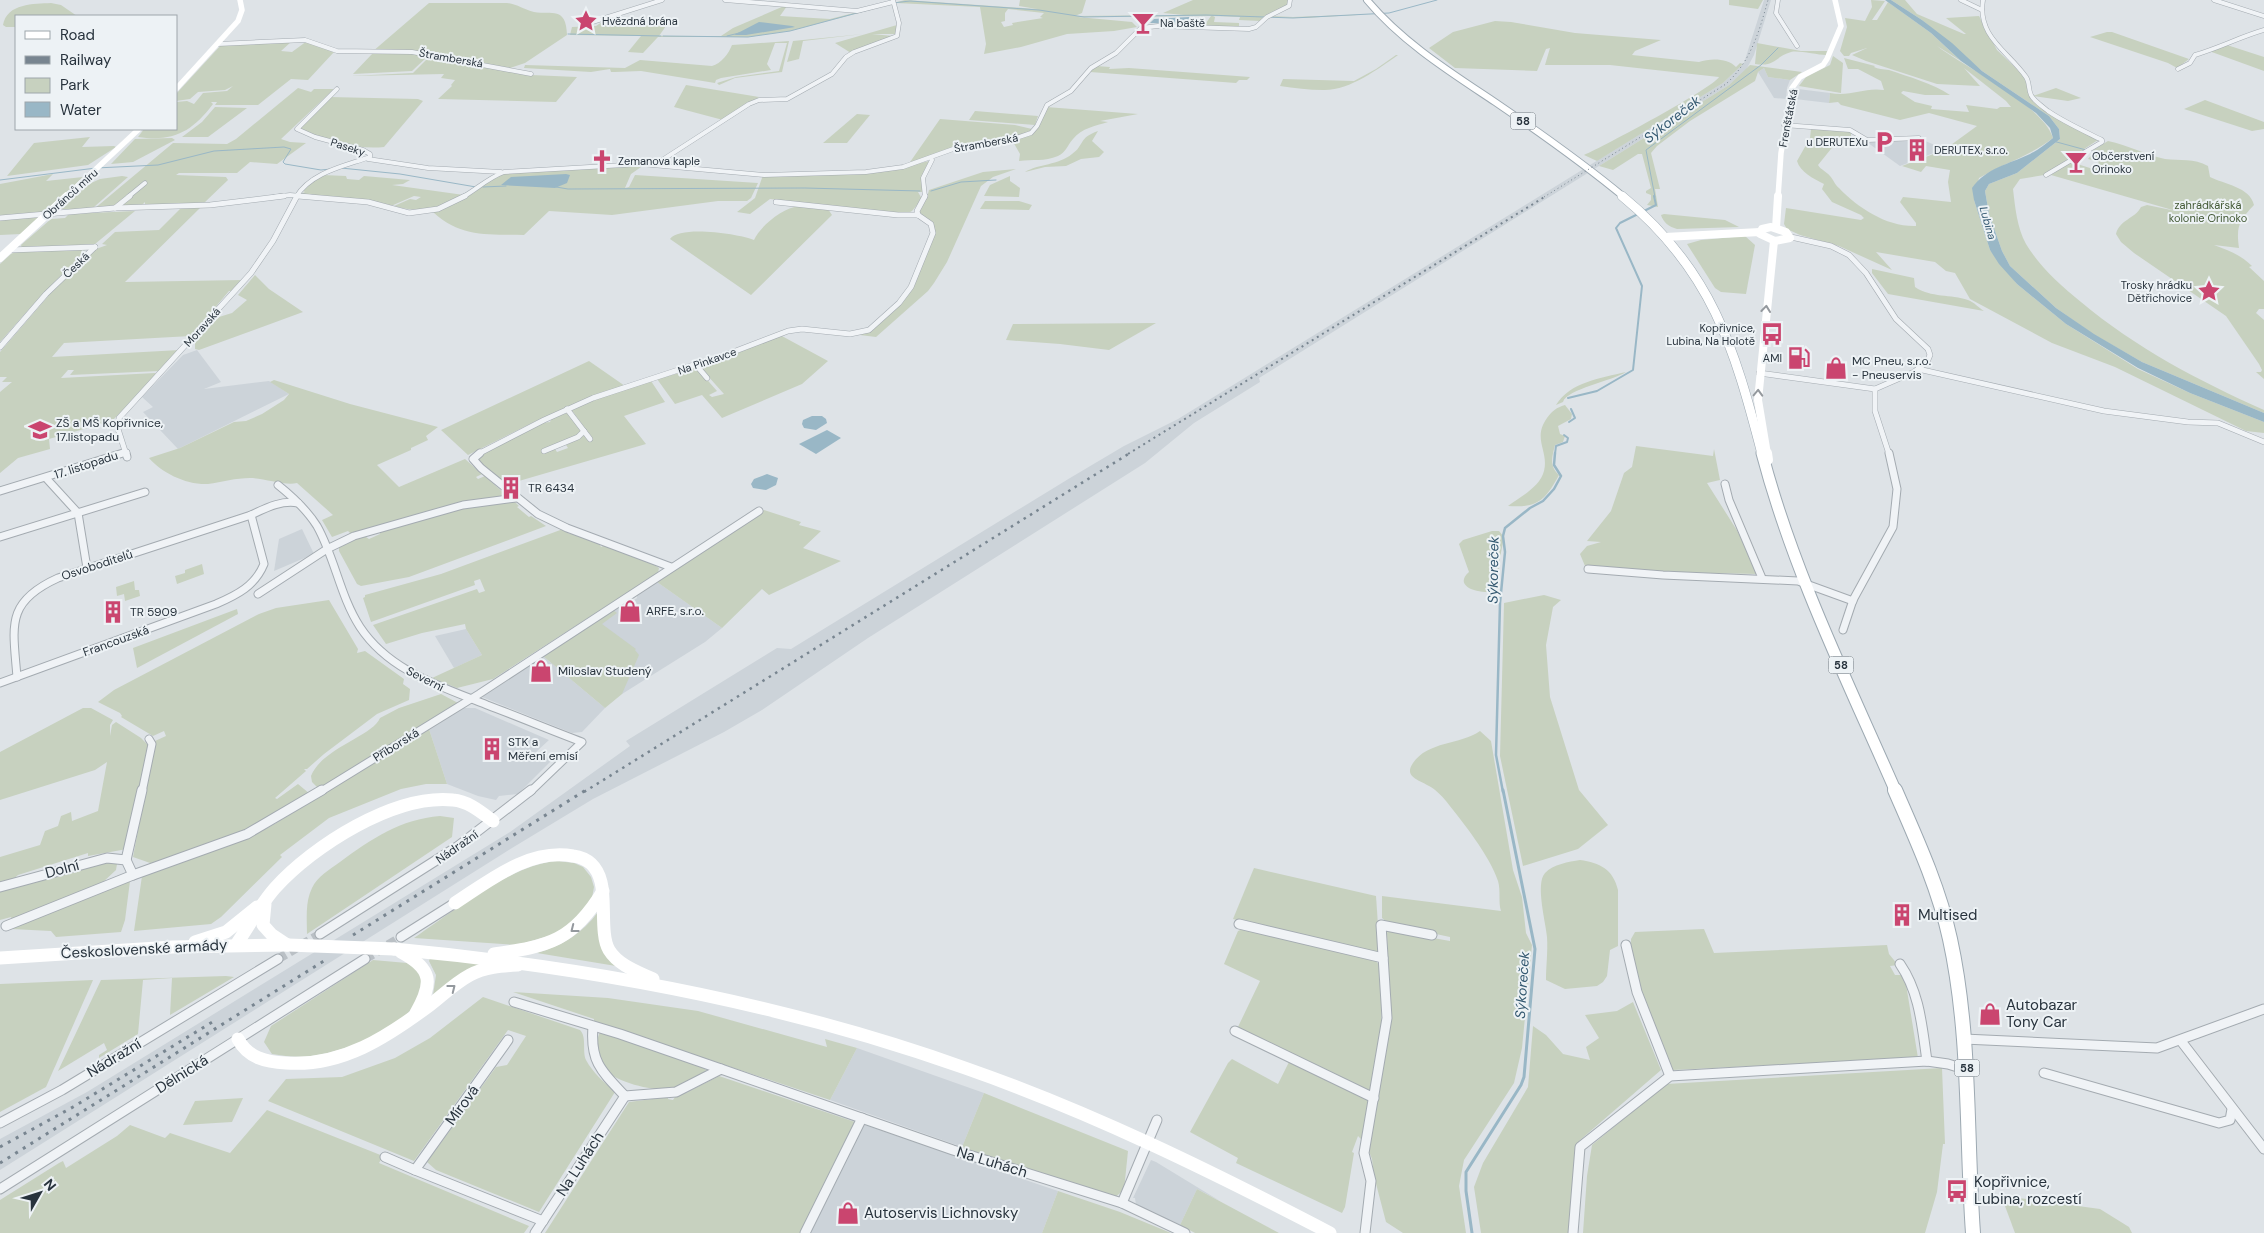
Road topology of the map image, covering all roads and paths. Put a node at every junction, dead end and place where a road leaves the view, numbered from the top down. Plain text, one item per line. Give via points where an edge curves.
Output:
1 (240, 0) edge
2 (662, 0) edge
3 (725, 0) edge
4 (1290, 0) edge
5 (1367, 0) edge
6 (1778, 0) edge
7 (1834, 0) edge
8 (1961, 0) edge
9 (1983, 0) edge
10 (2214, 0) edge
11 (893, 2) edge
12 (1982, 10) junction
13 (2264, 16) edge
14 (586, 24) dead end
15 (2264, 30) edge
16 (218, 44) junction
17 (1796, 46) dead end
18 (2178, 69) dead end
19 (532, 74) dead end
20 (178, 87) edge
21 (337, 89) dead end
22 (1784, 125) junction
23 (138, 130) edge
24 (1918, 138) dead end
25 (931, 158) junction
26 (368, 159) junction
27 (656, 164) junction
28 (504, 172) junction
29 (2046, 175) dead end
30 (145, 183) dead end
31 (298, 196) junction
32 (776, 202) dead end
33 (115, 208) junction
34 (50, 214) junction
35 (918, 215) junction
36 (0, 218) edge
37 (1776, 228) junction
38 (1760, 232) junction
39 (1665, 237) junction
40 (1790, 237) junction
41 (1774, 241) junction
42 (9, 250) junction
43 (0, 258) edge
44 (0, 347) edge
45 (696, 365) junction
46 (1918, 370) junction
47 (1759, 373) junction
48 (707, 378) dead end
49 (1875, 389) junction
50 (567, 409) junction
51 (584, 431) junction
52 (590, 439) dead end
53 (2264, 442) edge
54 (544, 451) dead end
55 (127, 454) joint
56 (46, 478) junction
57 (1726, 484) dead end
58 (278, 485) dead end
59 (0, 491) edge
60 (145, 492) dead end
61 (1773, 493) junction
62 (516, 498) junction
63 (298, 503) junction
64 (759, 511) dead end
65 (78, 513) junction
66 (250, 516) junction
67 (0, 537) edge
68 (328, 549) junction
69 (671, 567) junction
70 (87, 568) junction
71 (1588, 569) dead end
72 (1762, 578) junction
73 (1807, 585) junction
74 (258, 594) dead end
75 (1853, 601) junction
76 (1843, 630) dead end
77 (17, 677) junction
78 (0, 683) edge
79 (471, 698) junction
80 (149, 739) dead end
81 (582, 742) joint
82 (494, 821) junction
83 (126, 860) junction
84 (132, 875) junction
85 (0, 887) edge
86 (602, 891) junction
87 (266, 900) junction
88 (455, 903) joint
89 (1240, 924) dead end
90 (6, 926) dead end
91 (320, 934) tunnel mouth
92 (1432, 935) dead end
93 (397, 943) junction
94 (236, 945) junction
95 (288, 945) junction
96 (1626, 945) dead end
97 (173, 947) junction
98 (480, 955) junction
99 (0, 958) edge
100 (1383, 958) junction
101 (278, 959) tunnel mouth
102 (365, 959) tunnel mouth
103 (546, 964) junction
104 (1900, 964) dead end
105 (670, 986) junction
106 (514, 1002) dead end
107 (2264, 1009) edge
108 (414, 1018) junction
109 (593, 1027) junction
110 (1235, 1031) dead end
111 (238, 1039) junction
112 (1964, 1039) junction
113 (508, 1040) dead end
114 (2182, 1041) junction
115 (1927, 1061) junction
116 (721, 1070) junction
117 (1967, 1070) junction
118 (2044, 1073) dead end
119 (1670, 1076) junction
120 (625, 1096) junction
121 (1374, 1098) junction
122 (2232, 1109) junction
123 (862, 1118) junction
124 (1157, 1120) dead end
125 (0, 1123) edge
126 (1148, 1141) junction
127 (2264, 1149) edge
128 (385, 1157) dead end
129 (415, 1170) junction
130 (0, 1189) edge
131 (1122, 1203) junction
132 (543, 1221) junction
133 (535, 1233) edge
134 (805, 1233) edge
135 (1186, 1233) edge
136 (1330, 1233) edge
137 (1365, 1233) edge
138 (1573, 1233) edge
139 (1973, 1233) edge

1 - 16 main road via 241,15
2 - 14 street
3 - 11 street via 857,11
4 - 25 street, Štramberská via 1289,6 1251,29 1141,28 1116,53 1091,68 1071,91 1047,104 1031,133 1014,139 956,148
5 - 39 main road, 58 via 1382,18 1413,44 1616,188
6 - 17 street via 1776,14
7 - 22 main road, Frenštátská via 1841,26 1823,65 1802,76 1792,88
8 - 12 street
9 - 12 street
10 - 13 street
11 - 27 street via 897,36 854,52 832,74 787,98 749,104
12 - 29 street via 1981,16 2000,50 2030,83 2031,96 2036,102 2102,140
15 - 18 street via 2195,55 2190,63
16 - 19 street, Štramberská via 305,40 337,51 412,52
16 - 20 main road
21 - 26 street, Paseky via 297,129 363,150 370,154
22 - 24 street via 1850,130 1867,140
22 - 37 main road, Frenštátská
23 - 34 main road, Obránců míru
25 - 27 street, Štramberská via 880,171 793,174 746,174
25 - 35 street via 923,178 927,191
26 - 28 street, Štramberská via 428,168
26 - 31 street, Paseky via 313,179
27 - 28 street, Štramberská
28 - 31 street via 443,207 420,213 368,202
30 - 33 street
31 - 33 street
31 - 55 street, Moravská via 251,273 119,418 118,429
32 - 35 street
33 - 34 street
34 - 36 street
34 - 42 main road, Obránců míru
35 - 45 street, Na Pinkavce via 931,224 933,233 911,287 899,303 872,327 854,334 802,329 788,331
37 - 38 main road via 1765,228
37 - 40 main road
38 - 39 main road
38 - 41 main road
39 - 61 main road, 58 via 1704,288 1728,338 1747,394
40 - 41 main road via 1785,241
40 - 46 street via 1833,246 1856,259 1896,319 1928,349 1928,359
47 -> 41 main road
42 - 43 main road, Obránců míru
42 - 44 street, Česká via 95,247 46,294
45 - 48 street
45 - 50 street, Na Pinkavce
46 - 49 street
46 - 53 street via 2104,410 2218,423
47 - 49 street
61 -> 47 main road via 1758,400
49 - 75 street via 1874,408 1896,479 1898,498 1894,527
50 - 51 street
50 - 62 street, Na Pinkavce via 473,459
51 - 52 street
51 - 54 street via 578,437
55 - 56 street, 17. listopadu
56 - 59 street, 17. listopadu
56 - 65 street, 17. listopadu
57 - 72 street via 1729,500
58 - 63 street, Severní
60 - 65 street
61 - 73 main road, 58
62 - 68 street via 464,505 426,515 361,534
62 - 69 street, Na Pinkavce via 538,514 567,528
63 - 66 street via 283,502
63 - 68 street, Severní via 316,526
64 - 69 street, Příborská
65 - 67 street
65 - 70 street
66 - 70 street, Osvoboditelů
66 - 77 street, Francouzská via 264,564 258,578 242,592
68 - 74 street
68 - 79 street, Severní via 346,599 365,635 390,659 426,680
69 - 79 street, Příborská
70 - 77 street, Osvoboditelů via 50,582 20,603 16,628
71 - 72 street via 1663,576
72 - 73 street via 1798,581
73 - 75 street
73 - 112 main road, 58 via 1939,900 1958,976
75 - 76 street
77 - 78 street, Francouzská
79 - 81 street, Severní
79 - 84 street, Příborská via 267,824
80 - 83 street via 152,744
81 - 82 street, Nádražní via 546,778
82 - 87 main road via 453,800 399,809 359,826 321,850 285,878
82 - 91 street, Nádražní
83 - 84 street
83 - 85 street, Dolní via 107,858
84 - 90 street, Příborská
86 - 88 main road via 599,874 589,861 559,854 525,863
86 -> 98 main road via 583,922 559,940 537,948
86 - 105 main road via 605,936 611,952 633,970
87 - 94 main road
87 - 95 main road via 263,925
87 - 97 main road via 222,934
88 - 93 street
89 - 100 street
92 - 100 street via 1381,925
93 - 95 main road, Československé armády, bridge
93 - 98 main road, Československé armády
93 - 108 main road via 428,974 426,994
94 - 95 main road, Československé armády
94 - 97 main road, Československé armády
96 - 119 street via 1637,992
97 - 99 main road, Československé armády
98 - 103 main road
100 - 121 street via 1387,1018
101 - 125 street, Nádražní via 62,1090
102 - 111 street, Dělnická
103 - 105 main road
108 -> 103 main road via 477,972 500,966
104 - 115 street via 1908,973 1913,987
105 - 126 main road via 768,1009 961,1066 1043,1096
106 - 109 street, Na Luhách
107 - 114 street
108 - 111 main road via 358,1051 311,1064 259,1059 245,1050
109 - 116 street, Na Luhách
109 - 120 street via 595,1064
110 - 121 street
111 - 130 street, Dělnická
112 - 114 street via 2158,1048
112 - 117 main road, 58
113 - 129 street, Mírová
114 - 122 street
115 - 117 street
115 - 119 street
116 - 120 street via 676,1092
116 - 123 street, Na Luhách
117 - 139 main road, 58
118 - 122 street via 2219,1123 2230,1120
119 - 138 street via 1580,1147
120 - 132 street, Na Luhách
121 - 137 street via 1364,1153 1371,1181
122 - 127 street
123 - 131 street, Na Luhách
123 - 134 street
124 - 126 street
126 - 131 street
126 - 136 main road
128 - 129 street
129 - 132 street
131 - 135 street, Na Luhách
132 - 133 street, Na Luhách

